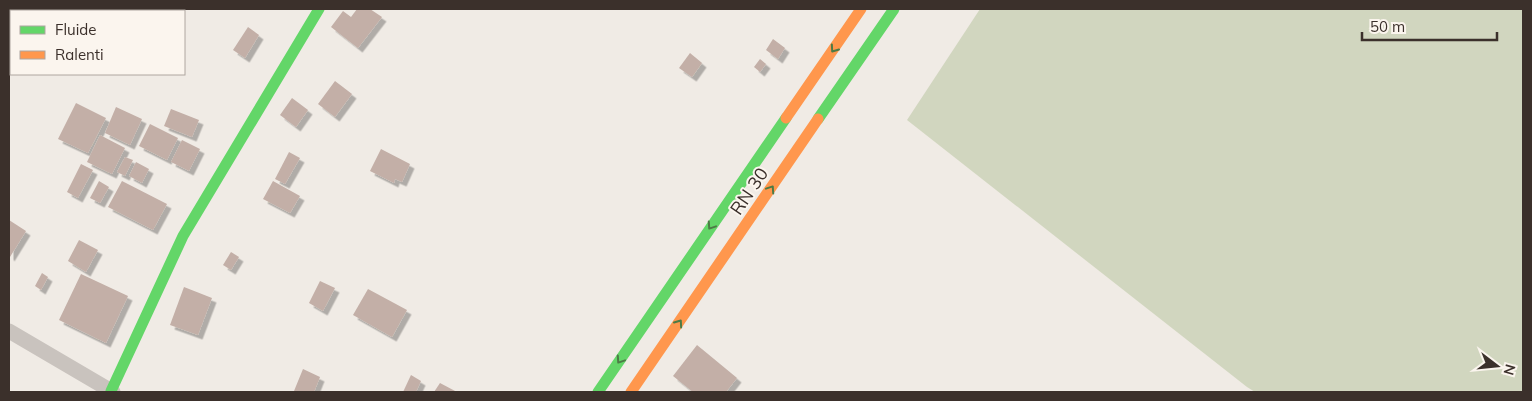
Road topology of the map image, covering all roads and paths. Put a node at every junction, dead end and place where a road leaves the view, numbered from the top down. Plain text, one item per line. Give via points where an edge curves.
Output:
1 (319, 9) edge
2 (861, 9) edge
3 (894, 9) edge
4 (9, 331) edge
5 (112, 392) edge
6 (598, 392) edge
7 (631, 392) edge

1 - 5 main road via 183,236
2 -> 6 main road, RN 30
7 -> 3 main road, RN 30 / RN 30
4 - 5 street

